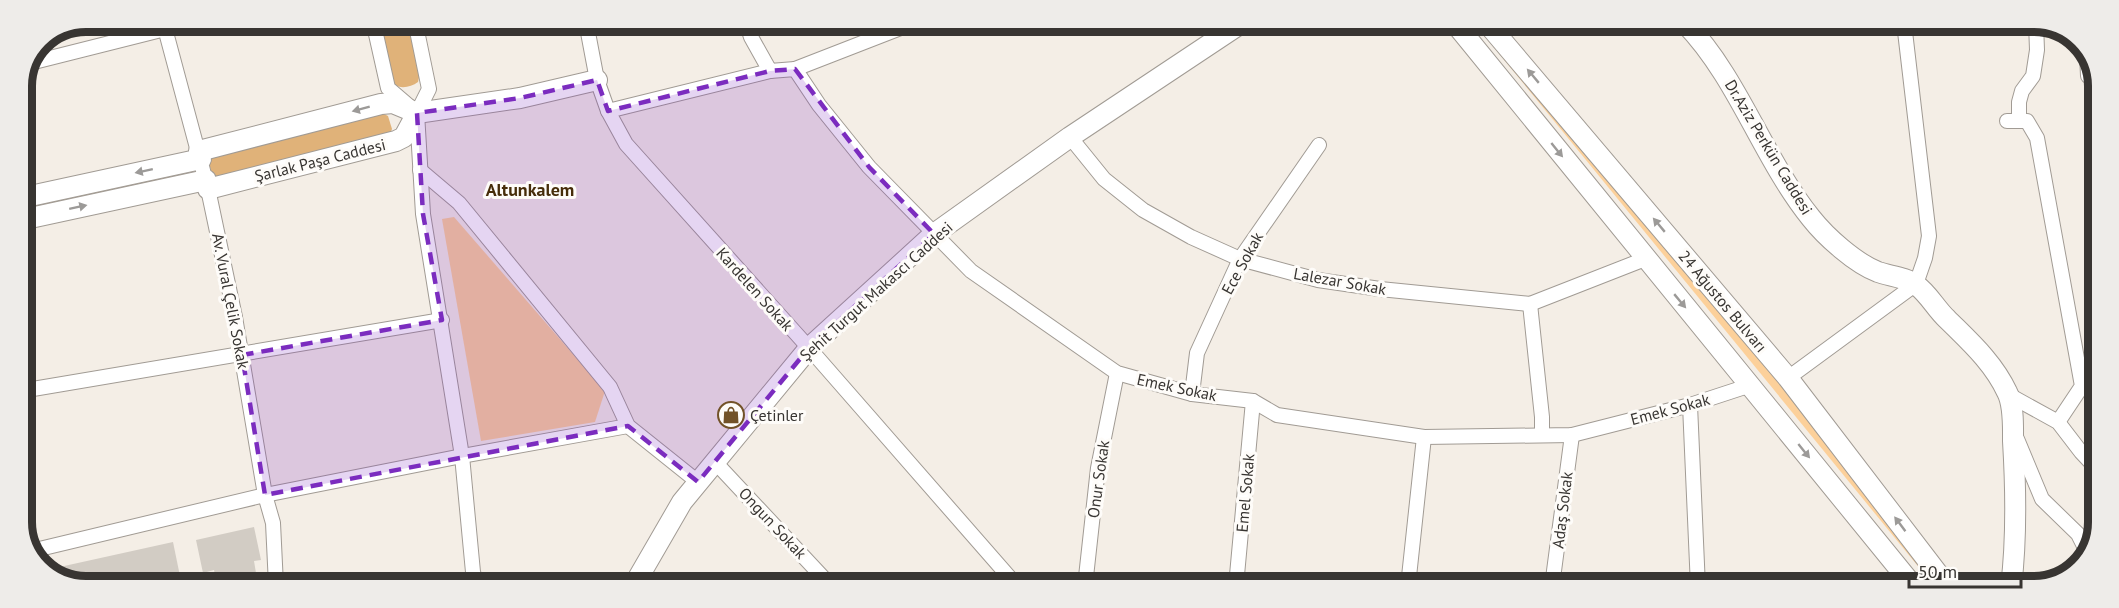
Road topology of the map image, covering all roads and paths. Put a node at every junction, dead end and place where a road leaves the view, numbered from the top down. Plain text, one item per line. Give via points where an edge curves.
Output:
1 (139, 32) edge
2 (166, 32) edge
3 (375, 32) edge
4 (417, 32) edge
5 (588, 32) edge
6 (749, 32) edge
7 (890, 32) edge
8 (1228, 32) edge
9 (1462, 32) edge
10 (1495, 32) edge
11 (1693, 32) edge
12 (1905, 32) edge
13 (2036, 32) edge
14 (38, 61) edge
15 (795, 69) junction
16 (770, 71) junction
17 (597, 80) junction
18 (609, 111) junction
19 (417, 113) junction
20 (1070, 137) junction
21 (1319, 144) dead end
22 (200, 155) junction
23 (420, 170) junction
24 (207, 184) junction
25 (32, 195) edge
26 (32, 218) edge
27 (934, 234) junction
28 (1240, 259) junction
29 (1645, 259) junction
30 (1916, 284) junction
31 (1530, 304) junction
32 (442, 320) junction
33 (809, 348) junction
34 (242, 355) junction
35 (1117, 373) junction
36 (1788, 378) junction
37 (1751, 385) junction
38 (32, 389) edge
39 (1192, 394) junction
40 (2009, 395) junction
41 (1253, 401) junction
42 (1690, 405) junction
43 (2058, 422) junction
44 (628, 426) junction
45 (2013, 429) junction
46 (1542, 435) junction
47 (1572, 435) junction
48 (1424, 437) junction
49 (462, 456) junction
50 (2088, 459) edge
51 (715, 462) junction
52 (698, 482) junction
53 (265, 495) junction
54 (2083, 543) edge
55 (39, 549) edge
56 (276, 576) edge
57 (474, 576) edge
58 (638, 576) edge
59 (822, 576) edge
60 (1008, 576) edge
61 (1086, 576) edge
62 (1237, 576) edge
63 (1409, 576) edge
64 (1553, 576) edge
65 (1698, 576) edge
66 (1905, 576) edge
67 (1940, 576) edge
68 (2012, 576) edge

1 - 14 street
2 - 22 street, Av. Vural Çelik Sokak
3 - 19 street via 388,88
4 - 19 street via 429,89
5 - 17 street, Kardelen Sokak
6 - 16 street
7 - 15 street
8 - 20 street, Şehit Turgut Makascı Caddesi
9 -> 29 street, 24 Ağustos Bulvarı
36 -> 10 street, 24 Ağustos Bulvarı
11 - 30 street, Dr.Aziz Perkün Caddesi via 1724,72 1811,218 1845,251 1875,271
12 - 30 street via 1929,236
13 - 43 street via 2033,76 2022,91 2013,121 2027,121 2037,138 2082,386
15 - 16 street
15 - 27 street, Emek Sokak via 868,167
16 - 18 street
17 - 18 street, Kardelen Sokak
17 - 19 street via 520,98
18 - 33 street, Kardelen Sokak via 626,144
19 -> 22 street via 393,103 381,104
19 - 23 street
19 - 24 street, Şarlak Paşa Caddesi via 404,137 396,141
20 - 27 street, Şehit Turgut Makascı Caddesi
20 - 28 street, Lalezar Sokak via 1104,179 1143,210
21 - 28 street, Ece Sokak
22 - 24 street, Av. Vural Çelik Sokak
22 -> 25 street
23 - 32 street via 423,214
23 - 44 street via 459,203 610,387
26 -> 24 street, Şarlak Paşa Caddesi
24 - 34 street, Av. Vural Çelik Sokak
27 - 33 street, Şehit Turgut Makascı Caddesi
27 - 35 street, Emek Sokak via 971,271
28 - 31 street, Lalezar Sokak via 1318,280 1380,290
28 - 39 street, Ece Sokak via 1197,353
29 - 31 street, Lalezar Sokak
29 -> 37 street, 24 Ağustos Bulvarı
30 - 36 street
30 - 40 street via 1986,359
31 - 46 street
32 - 34 street
32 - 49 street
33 - 51 street, Şehit Turgut Makascı Caddesi
33 - 60 street, Kardelen Sokak
34 - 38 street
34 - 53 street, Av. Vural Çelik Sokak
35 - 39 street, Emek Sokak
35 - 61 street, Onur Sokak via 1098,468
67 -> 36 street, 24 Ağustos Bulvarı
37 - 42 street, Emek Sokak
37 -> 66 street, 24 Ağustos Bulvarı
39 - 41 street, Emek Sokak
40 - 43 street
40 - 45 street
41 - 48 street, Emek Sokak via 1277,415
41 - 62 street, Emel Sokak
42 - 47 street, Emek Sokak
42 - 65 street
43 - 50 street
44 - 49 street
44 - 52 street
45 - 54 street via 2043,499
45 - 68 street via 2016,510
46 - 47 street, Emek Sokak
46 - 48 street, Emek Sokak
47 - 64 street, Adaş Sokak
48 - 63 street
49 - 53 street
49 - 57 street
51 - 52 street, Şehit Turgut Makascı Caddesi
51 - 59 street, Ongun Sokak
52 - 58 street, Şehit Turgut Makascı Caddesi via 663,531
53 - 55 street
53 - 56 street, Av. Vural Çelik Sokak via 273,523

